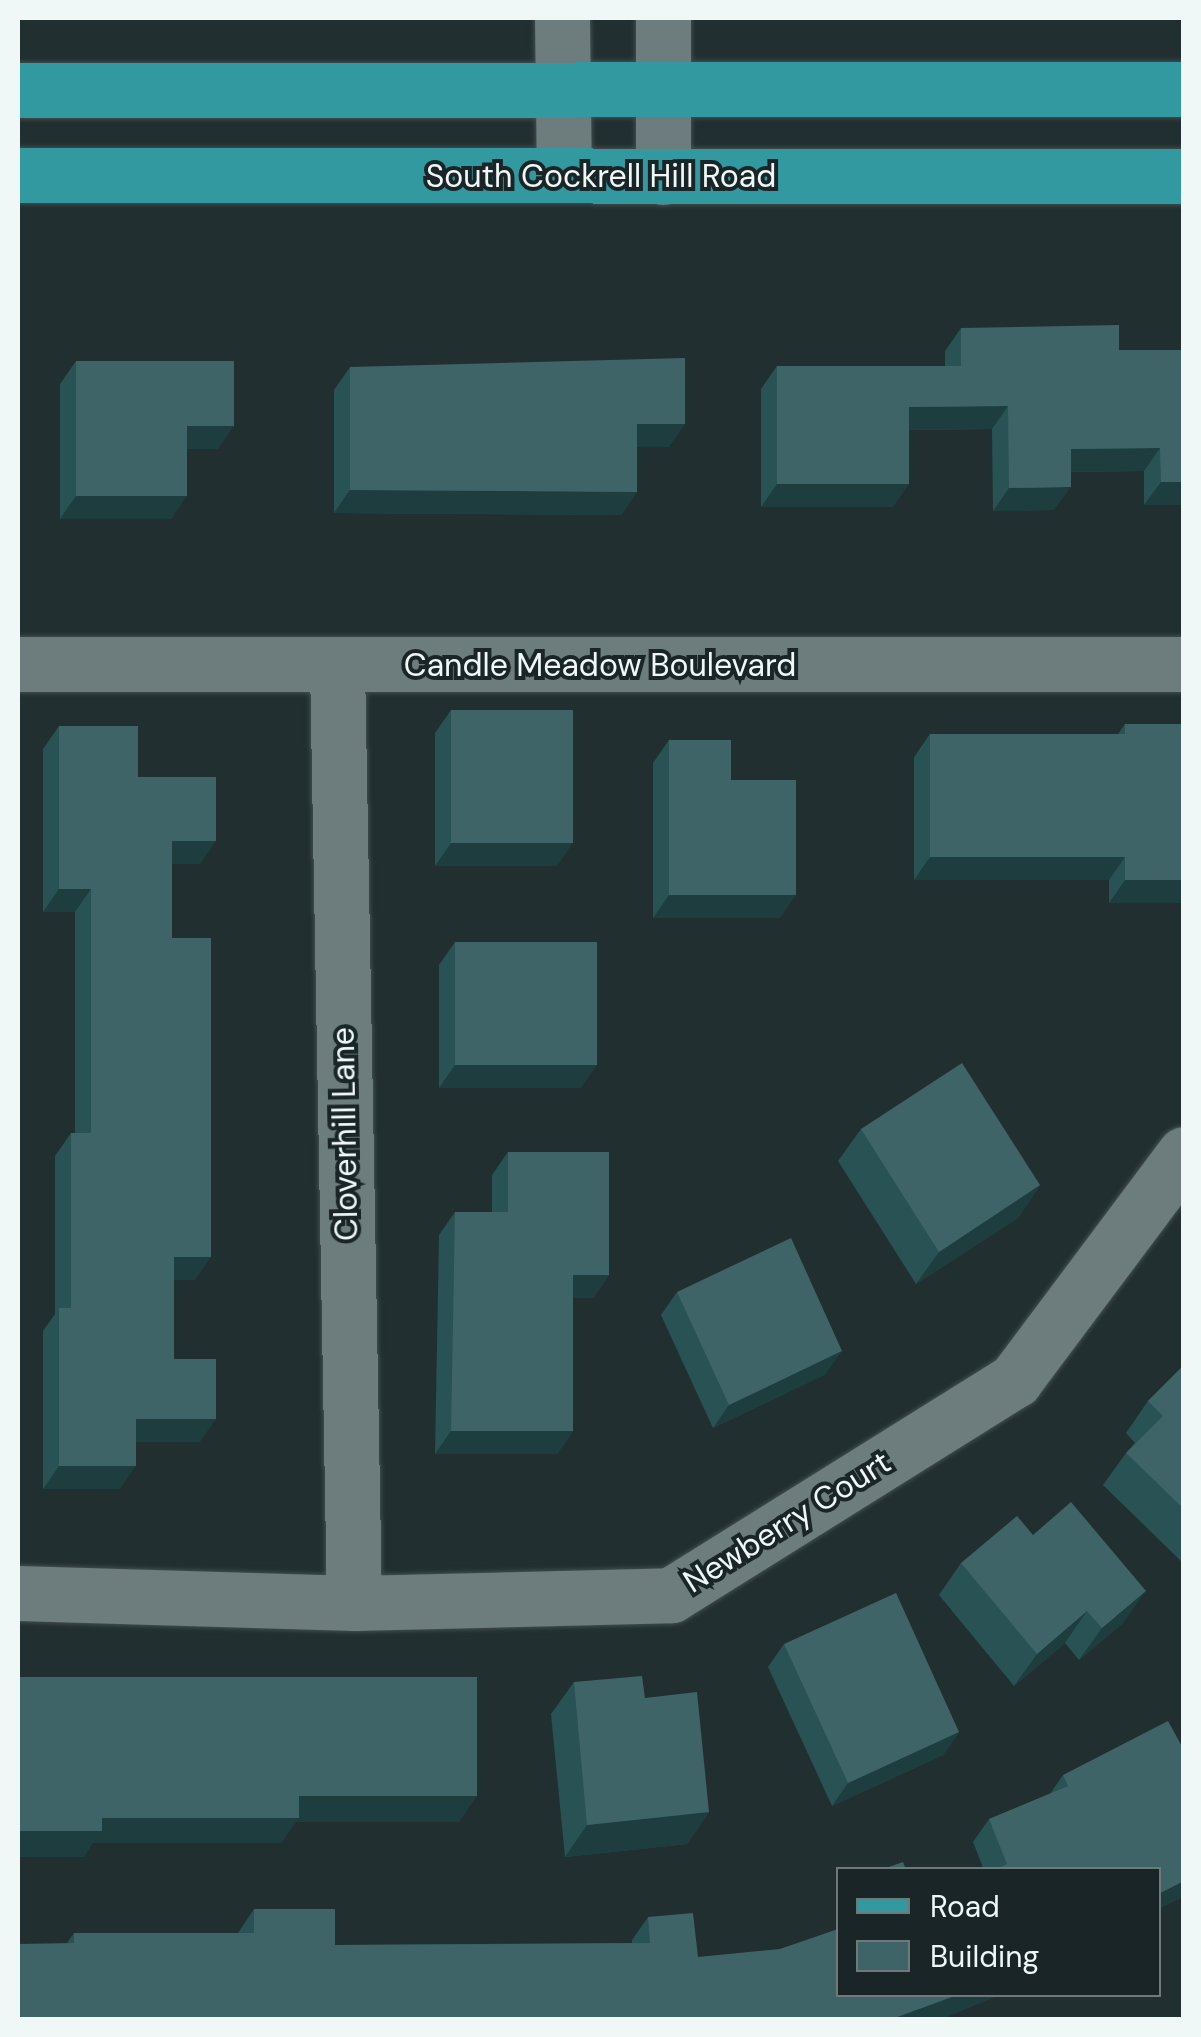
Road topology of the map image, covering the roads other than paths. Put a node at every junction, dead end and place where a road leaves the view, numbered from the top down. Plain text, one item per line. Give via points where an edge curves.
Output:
1 (562, 18) edge
2 (663, 18) edge
3 (563, 89) junction
4 (1184, 89) edge
5 (18, 90) edge
6 (664, 90) junction
7 (564, 174) junction
8 (18, 175) edge
9 (1184, 176) edge
10 (664, 177) junction
11 (18, 664) edge
12 (1184, 664) edge
13 (337, 665) junction
14 (1184, 1154) edge
15 (18, 1593) edge
16 (354, 1603) junction

1 - 3 street
2 - 6 street
3 - 5 main road
3 - 6 main road
3 - 7 street
4 - 6 main road
6 - 10 street
7 - 8 main road, South Cockrell Hill Road
7 - 10 main road, South Cockrell Hill Road
9 - 10 main road, South Cockrell Hill Road
11 - 13 street, Candle Meadow Boulevard
12 - 13 street, Candle Meadow Boulevard
13 - 16 street, Cloverhill Lane
14 - 16 street, Newberry Court via 1015,1380 671,1595
15 - 16 street, Newberry Court

